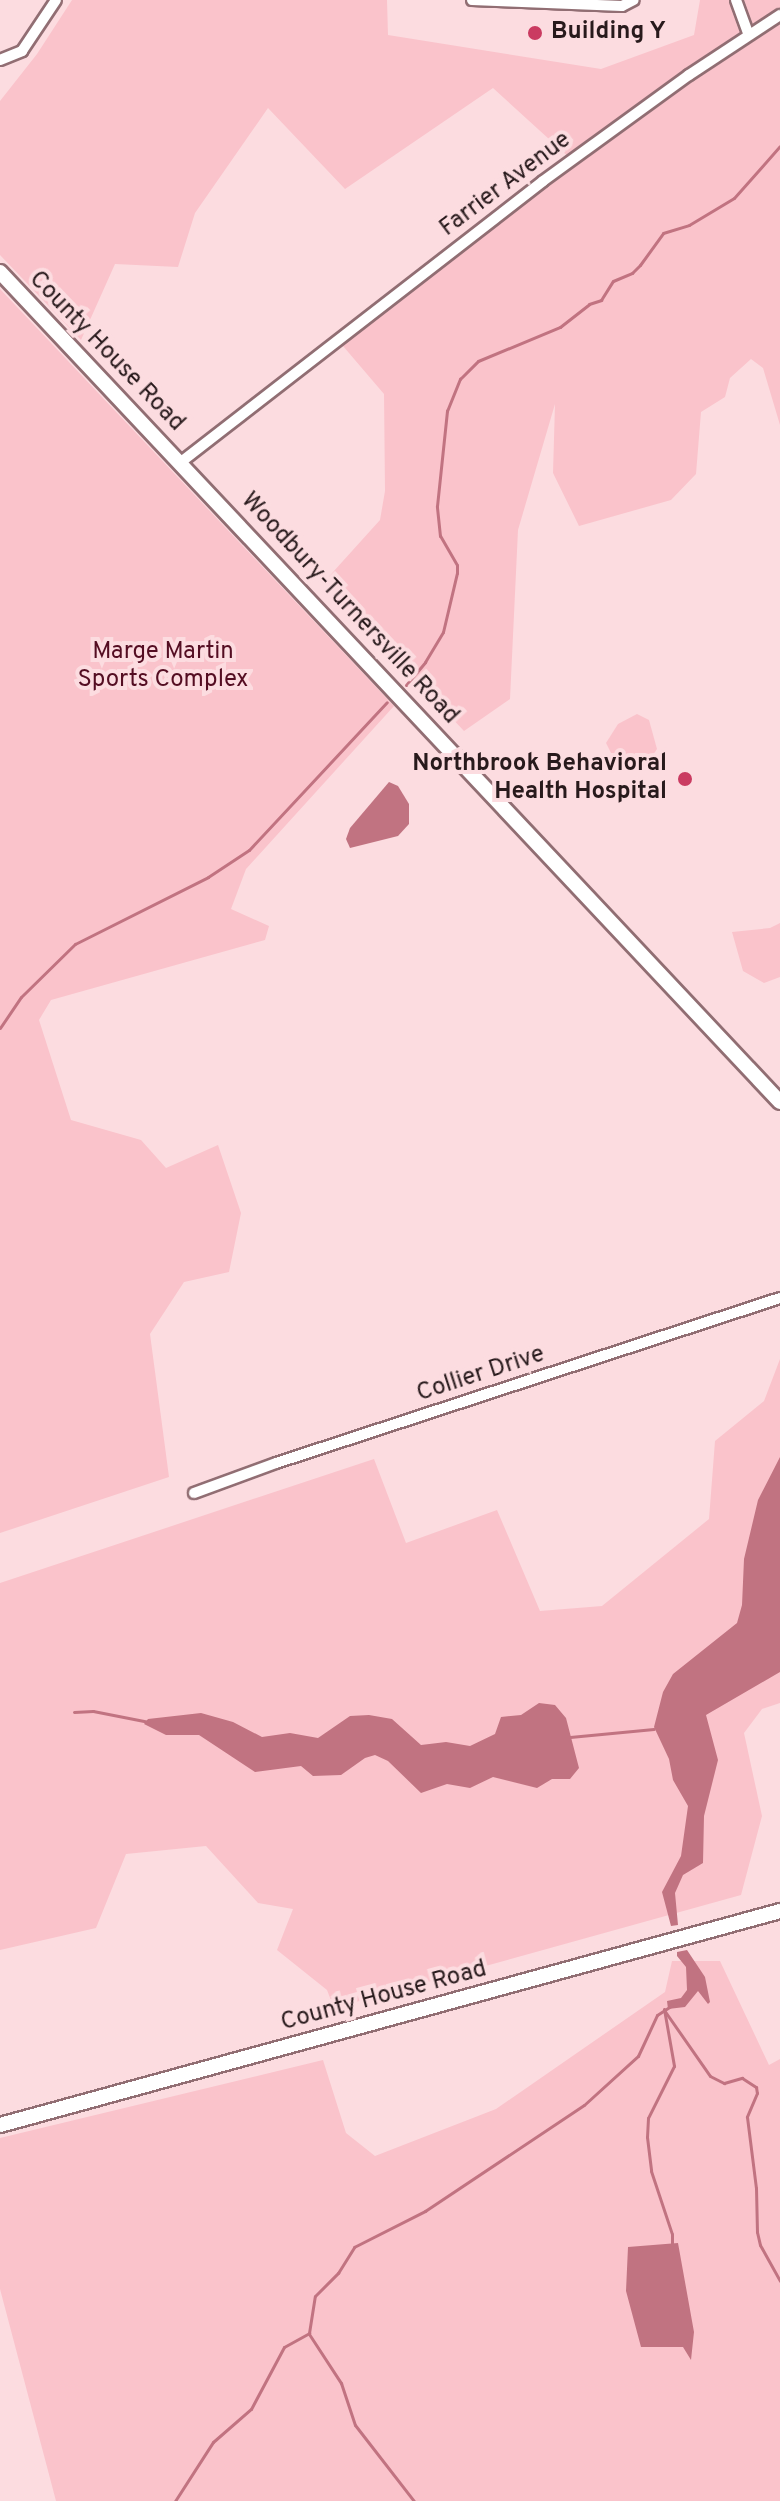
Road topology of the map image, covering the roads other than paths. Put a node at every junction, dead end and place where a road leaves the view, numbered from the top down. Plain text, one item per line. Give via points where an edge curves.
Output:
1 (56, 0) edge
2 (472, 0) edge
3 (634, 0) edge
4 (736, 0) edge
5 (780, 15) edge
6 (749, 35) junction
7 (0, 60) edge
8 (0, 272) edge
9 (181, 462) junction
10 (780, 1102) edge
11 (780, 1298) edge
12 (194, 1493) dead end
13 (780, 1911) edge
14 (0, 2125) edge

1 - 7 street via 22,51
2 - 3 street via 622,6
4 - 6 street
5 - 6 street, Farrier Avenue
6 - 9 street, Farrier Avenue via 543,181
8 - 9 main road, County House Road
9 - 10 main road, Woodbury-Turnersville Road
11 - 12 street, Collier Drive
13 - 14 main road, County House Road

